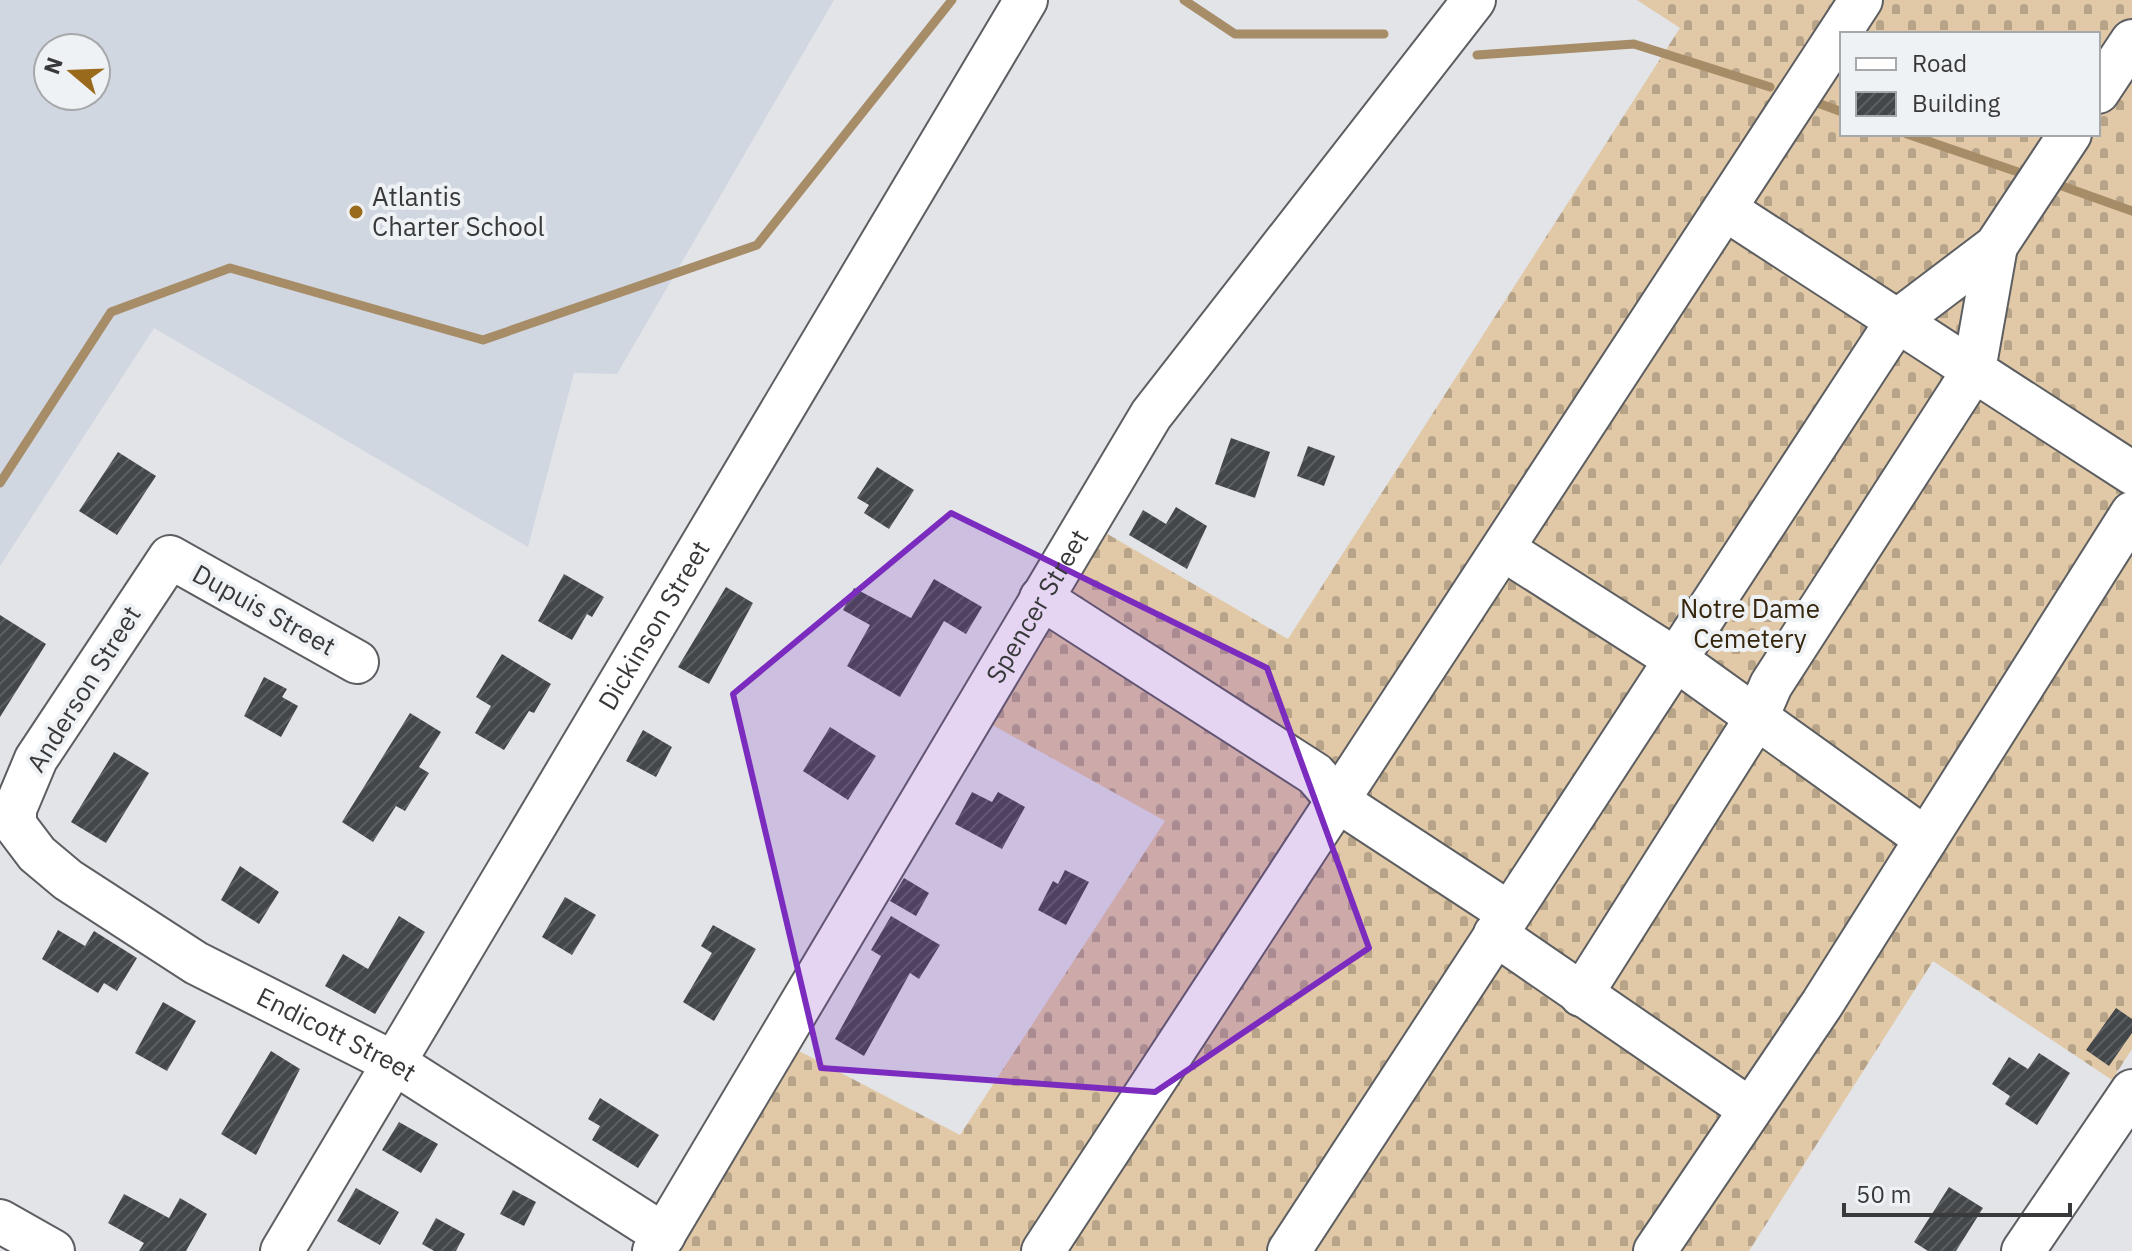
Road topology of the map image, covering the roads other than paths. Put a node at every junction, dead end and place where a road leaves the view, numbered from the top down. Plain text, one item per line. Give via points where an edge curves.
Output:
1 (1026, 0) edge
2 (1474, 0) edge
3 (1861, 0) edge
4 (1840, 32) edge
5 (1840, 32) edge
6 (2132, 41) edge
7 (2100, 89) edge
8 (2069, 136) edge
9 (1725, 209) junction
10 (1996, 246) junction
11 (1897, 321) junction
12 (1974, 370) junction
13 (2132, 473) edge
14 (2132, 513) edge
15 (1503, 549) junction
16 (170, 557) joint
17 (1041, 598) junction
18 (1675, 659) junction
19 (357, 662) dead end
20 (1757, 717) junction
21 (1338, 801) junction
22 (17, 829) joint
23 (1926, 839) junction
24 (1502, 924) junction
25 (1581, 995) junction
26 (396, 1064) junction
27 (2132, 1091) edge
28 (1748, 1108) junction
29 (0, 1221) edge
30 (659, 1243) edge
31 (53, 1251) edge
32 (282, 1251) edge
33 (1043, 1251) edge
34 (1289, 1251) edge
35 (1655, 1251) edge
36 (2023, 1251) edge

1 - 26 street, Dickinson Street
2 - 17 street, Spencer Street via 1151,415
3 - 4 street
5 - 9 street
6 - 7 street
8 - 10 street
9 - 11 street
9 - 15 street
10 - 11 street
10 - 12 street
11 - 12 street
11 - 18 street
12 - 13 street
12 - 20 street via 1771,685
14 - 23 street
15 - 18 street
15 - 21 street
16 - 19 street, Dupuis Street
16 - 22 street, Anderson Street via 36,759 15,809
17 - 21 street via 1315,774
17 - 30 street, Spencer Street
18 - 20 street
18 - 24 street
20 - 23 street
20 - 25 street
21 - 24 street
21 - 33 street
22 - 26 street, Endicott Street via 68,880 196,963
23 - 28 street via 1822,1004
24 - 25 street
24 - 34 street
25 - 28 street
26 - 30 street, Endicott Street
26 - 32 street, Dickinson Street
27 - 36 street
28 - 35 street
29 - 31 street

